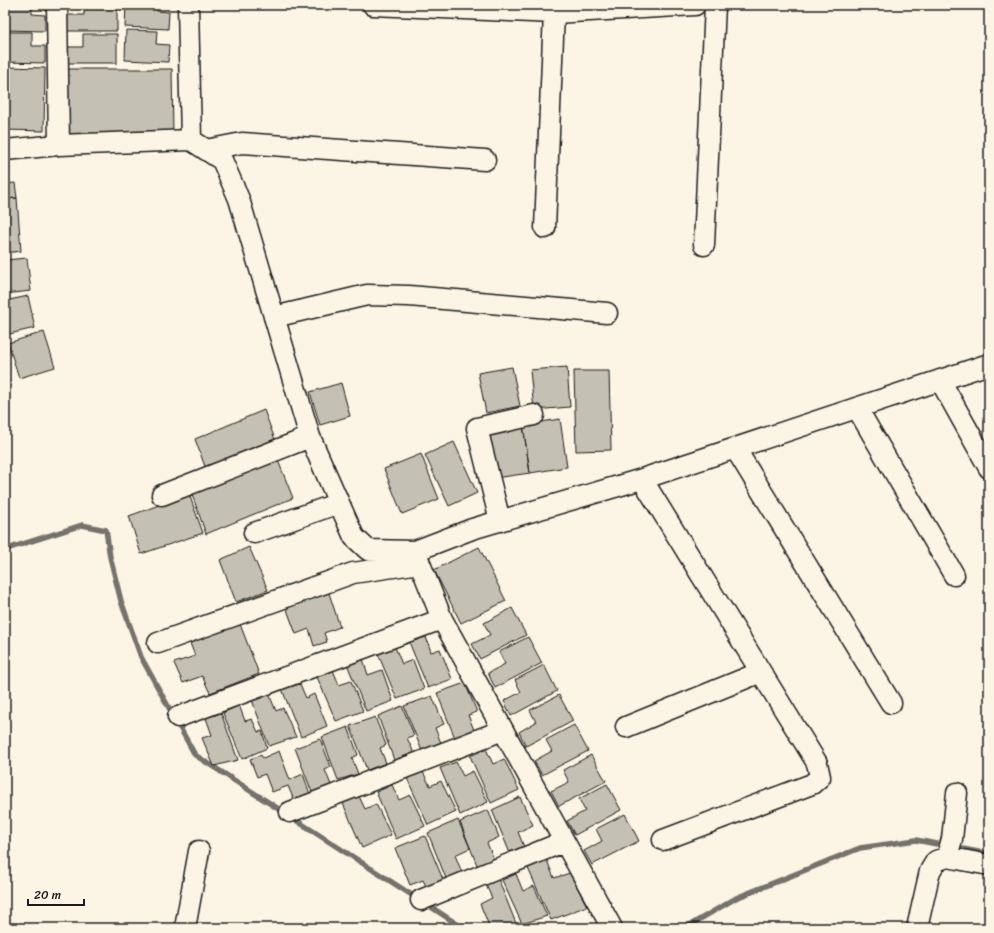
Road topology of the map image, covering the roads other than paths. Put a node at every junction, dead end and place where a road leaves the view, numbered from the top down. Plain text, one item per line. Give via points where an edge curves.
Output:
1 (57, 5) edge
2 (188, 5) edge
3 (373, 5) edge
4 (695, 5) edge
5 (715, 5) edge
6 (554, 13) junction
7 (59, 145) junction
8 (198, 146) junction
9 (5, 150) edge
10 (485, 160) dead end
11 (545, 228) dead end
12 (704, 245) dead end
13 (607, 313) dead end
14 (274, 317) junction
15 (989, 364) edge
16 (940, 380) junction
17 (857, 408) junction
18 (534, 414) dead end
19 (310, 437) junction
20 (735, 448) junction
21 (989, 468) edge
22 (642, 479) junction
23 (162, 495) dead end
24 (338, 503) junction
25 (500, 521) junction
26 (254, 533) dead end
27 (417, 557) junction
28 (954, 575) dead end
29 (442, 619) junction
30 (158, 643) dead end
31 (761, 672) junction
32 (891, 703) dead end
33 (178, 717) dead end
34 (626, 727) dead end
35 (503, 730) junction
36 (957, 793) dead end
37 (290, 812) dead end
38 (663, 840) dead end
39 (563, 842) junction
40 (949, 849) junction
41 (199, 851) dead end
42 (989, 865) edge
43 (421, 900) dead end
44 (185, 928) edge
45 (612, 928) edge
46 (917, 928) edge

1 - 7 street
2 - 8 street
3 - 6 street
4 - 6 street
5 - 12 street
6 - 11 street
7 - 8 street
7 - 9 street
8 - 10 street via 242,143
8 - 14 street via 222,160 239,199
13 - 14 street via 367,294
14 - 19 street
15 - 16 street
16 - 17 street
16 - 21 street
17 - 20 street
17 - 28 street
18 - 25 street via 476,428
19 - 23 street
19 - 24 street
20 - 22 street
20 - 32 street
22 - 25 street
22 - 31 street
24 - 26 street
24 - 27 street via 354,537 368,550
25 - 27 street via 472,529
27 - 29 street
27 - 30 street via 353,573
29 - 33 street
29 - 35 street
31 - 34 street
31 - 38 street via 817,763 820,777 812,784
35 - 37 street
35 - 39 street
36 - 40 street
39 - 43 street
39 - 45 street
40 - 42 street
40 - 46 street via 930,871
41 - 44 street

